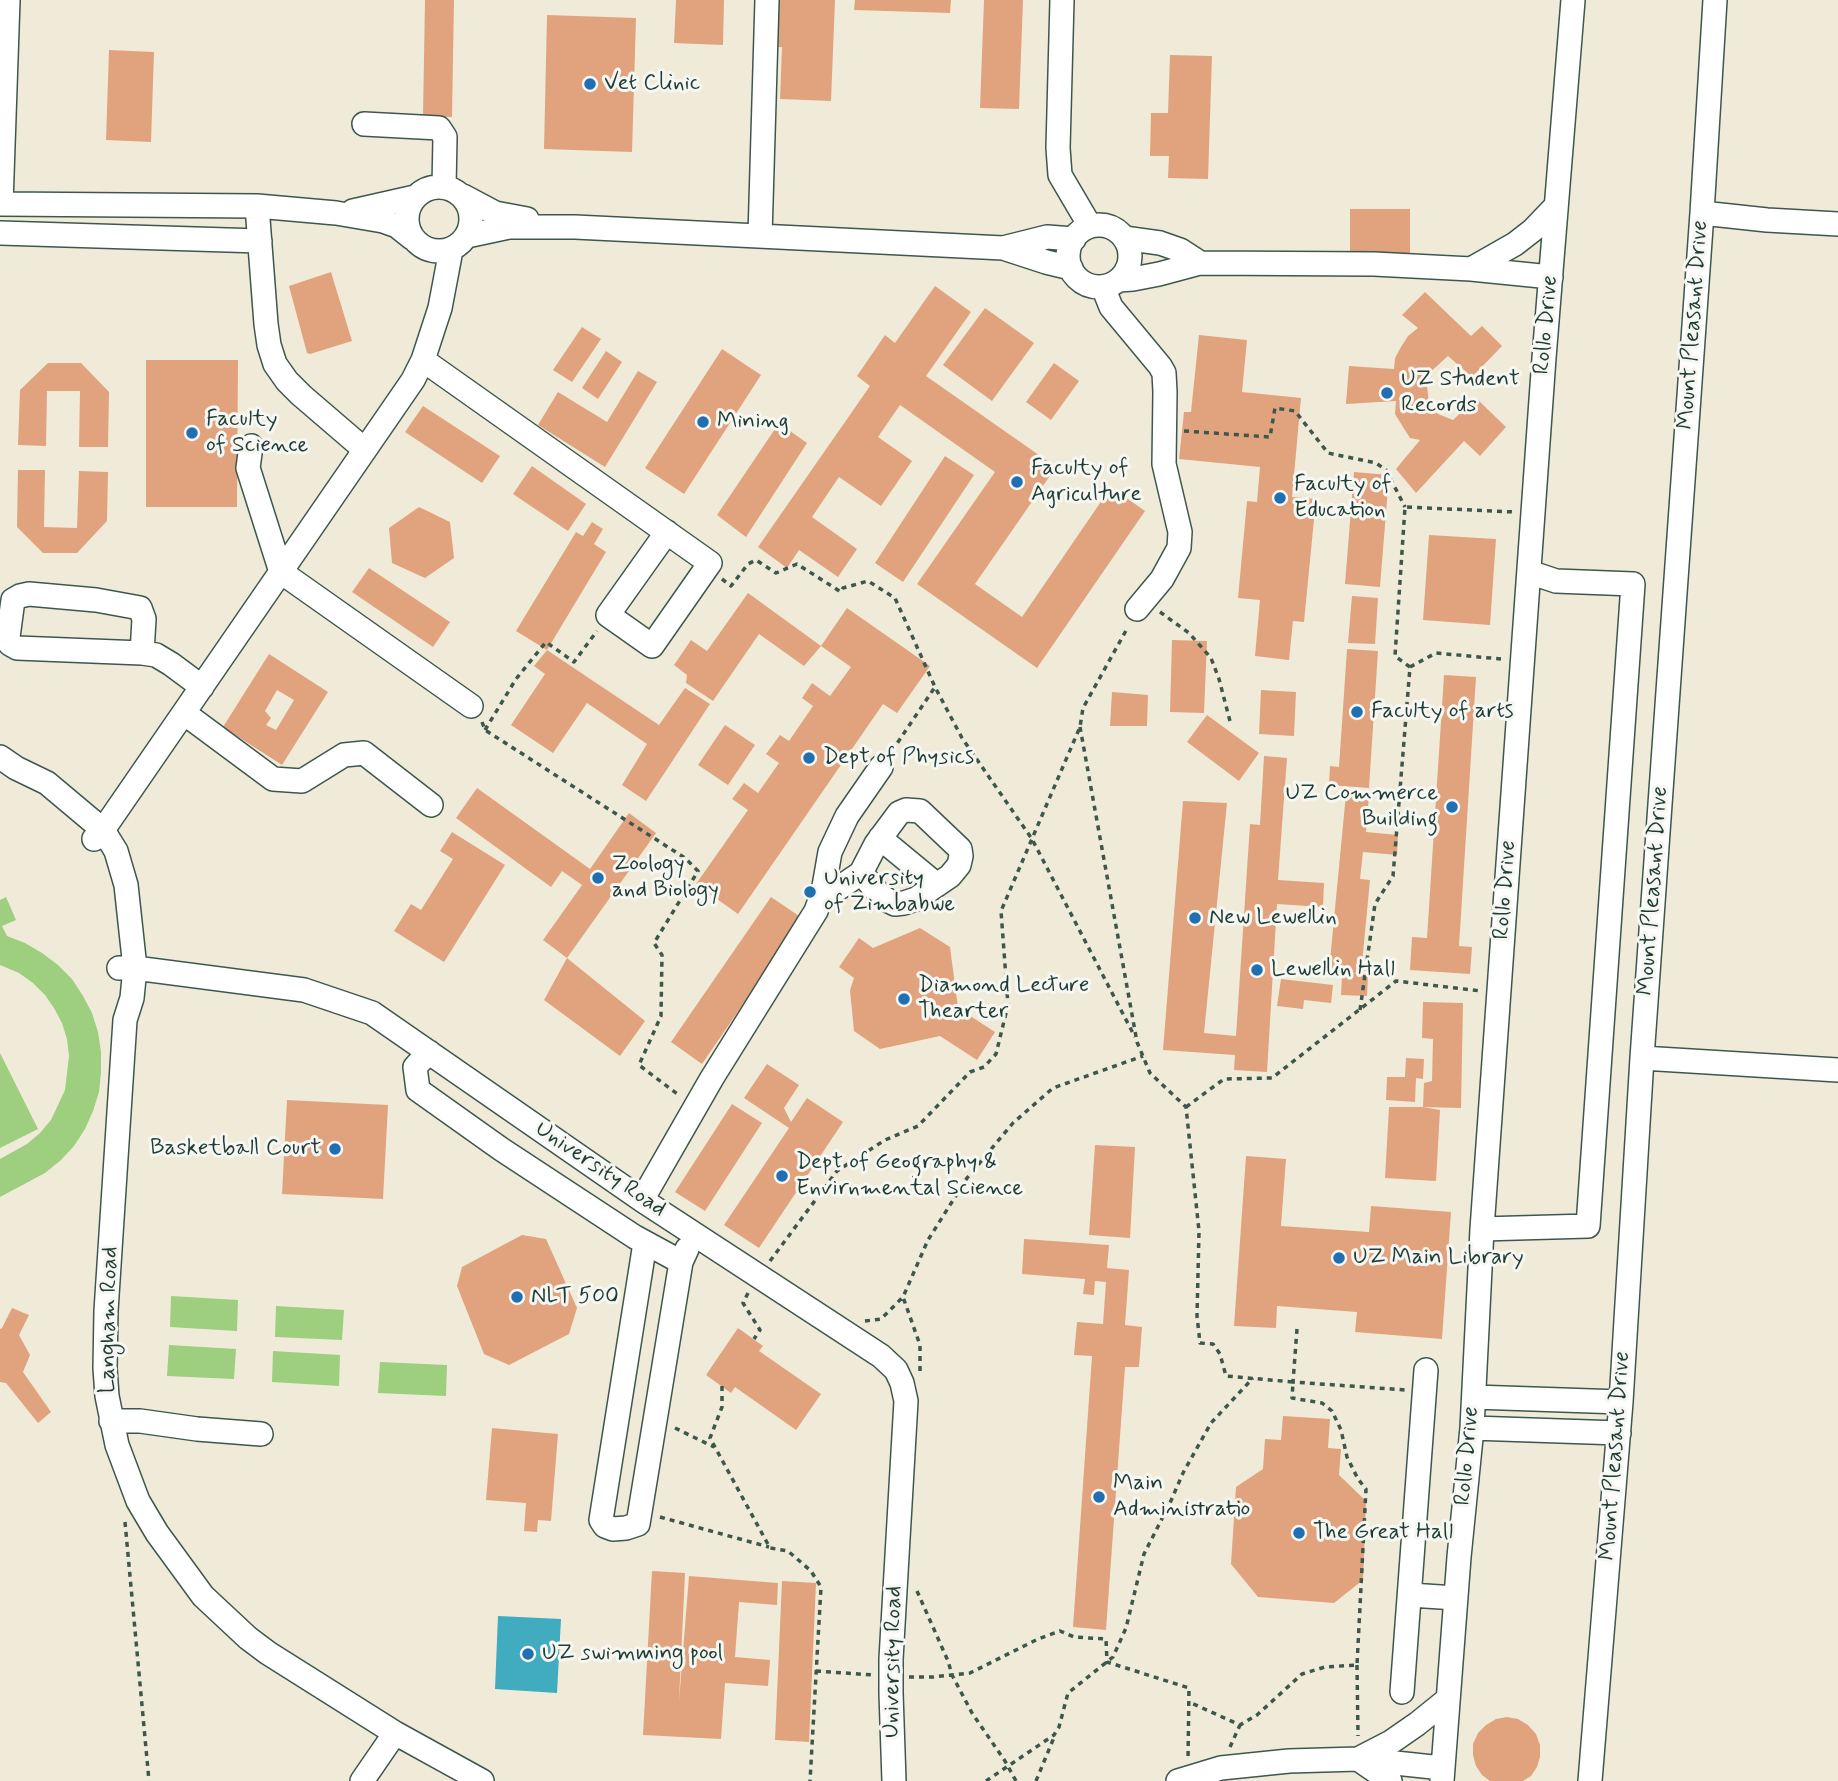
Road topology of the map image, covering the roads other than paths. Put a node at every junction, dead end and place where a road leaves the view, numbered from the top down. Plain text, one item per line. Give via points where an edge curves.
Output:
1 (8, 0) edge
2 (768, 0) edge
3 (1062, 0) edge
4 (1573, 0) edge
5 (1715, 0) edge
6 (364, 124) dead end
7 (453, 191) junction
8 (415, 197) junction
9 (1, 204) edge
10 (257, 206) junction
11 (1556, 206) junction
12 (336, 213) junction
13 (1702, 213) junction
14 (1838, 224) edge
15 (575, 227) junction
16 (0, 233) edge
17 (1082, 233) junction
18 (760, 236) junction
19 (1124, 238) junction
20 (260, 241) junction
21 (416, 242) junction
22 (459, 243) junction
23 (1003, 248) junction
24 (1200, 263) junction
25 (1071, 268) junction
26 (1471, 269) junction
27 (1551, 277) junction
28 (1111, 283) junction
29 (440, 308) junction
30 (423, 359) junction
31 (251, 446) dead end
32 (365, 450) junction
33 (667, 532) junction
34 (281, 572) junction
35 (1529, 572) junction
36 (1140, 605) road end
37 (142, 653) junction
38 (202, 687) junction
39 (471, 706) road end
40 (184, 713) junction
41 (8, 763) edge
42 (881, 767) road end
43 (431, 805) dead end
44 (98, 835) junction
45 (880, 838) junction
46 (861, 873) junction
47 (937, 885) junction
48 (823, 892) junction
49 (127, 968) junction
50 (429, 1052) junction
51 (1642, 1058) junction
52 (1838, 1070) edge
53 (642, 1200) junction
54 (1482, 1229) junction
55 (695, 1234) junction
56 (645, 1243) junction
57 (681, 1262) junction
58 (1425, 1381) road end
59 (1474, 1396) junction
60 (1621, 1402) junction
61 (111, 1421) junction
62 (1472, 1428) junction
63 (1619, 1433) junction
64 (261, 1434) dead end
65 (1410, 1595) junction
66 (1456, 1598) junction
67 (1402, 1692) dead end
68 (1448, 1699) junction
69 (395, 1733) junction
70 (1358, 1759) junction
71 (1183, 1772) edge
72 (1442, 1774) edge
73 (362, 1781) edge
74 (482, 1781) edge
75 (894, 1781) edge
76 (1390, 1781) edge
77 (1590, 1781) edge

1 - 9 street
2 - 18 street
3 - 17 street via 1060,175
4 - 11 street, Rollo Drive
5 - 13 street, Mount Pleasant Drive
6 - 7 street via 439,128 445,137
7 - 8 street via 433,187
7 - 15 street via 495,213
7 - 22 street via 469,205 471,215 471,226
8 - 12 street
8 - 21 street via 407,217
9 - 10 street
10 - 12 street
10 - 20 street
11 - 26 street via 1515,244
11 - 27 street, Rollo Drive
12 - 21 street via 397,226
13 - 14 street
13 - 51 street, Mount Pleasant Drive
15 - 18 street
15 - 22 street via 509,227
16 - 20 street
17 - 19 street via 1103,225
17 - 23 street
17 - 25 street via 1068,256
18 - 23 street
19 - 24 street via 1160,243
19 - 28 street via 1130,260 1126,271
20 - 32 street via 266,324 275,363 300,395
21 - 22 street via 440,252
21 - 29 street via 433,275
22 - 29 street
23 - 25 street
24 - 26 street
24 - 28 street
25 - 28 street via 1088,285
26 - 27 street
27 - 35 street, Rollo Drive
28 - 36 street via 1111,307 1164,373 1164,464 1180,532 1179,548
29 - 30 street
30 - 32 street
30 - 33 street
31 - 34 street via 248,467
32 - 34 street
33 - 33 street via 608,615 652,646 710,563
34 - 38 street
34 - 39 street
35 - 54 street, Rollo Drive
35 - 54 street via 1556,581 1633,584 1588,1226
37 - 37 street via 17,648 8,636 13,600 29,594 140,608 144,618
37 - 38 street via 156,655
38 - 40 street
40 - 43 street via 273,779 302,781 344,755 364,754
40 - 44 street
41 - 44 street via 47,783
42 - 48 street via 847,816 830,852
44 - 49 street via 116,851 126,885
45 - 46 street
45 - 47 street
45 - 47 street via 899,813 920,811 960,849 959,865
46 - 47 street via 881,896 895,904 916,899
46 - 48 street via 839,888
48 - 53 street via 816,911
49 - 50 street, University Road via 304,990 372,1013
49 - 61 street, Langham Road via 120,998 125,1020 105,1329
50 - 53 street, University Road
50 - 56 street via 415,1067 418,1090
51 - 52 street
51 - 60 street, Mount Pleasant Drive
53 - 55 street, University Road
54 - 59 street, Rollo Drive
55 - 57 street
55 - 75 street, University Road via 881,1356 902,1383 906,1401 891,1676
56 - 57 street
56 - 57 street via 601,1520 613,1529 638,1524
58 - 65 street
59 - 60 street
59 - 62 street, Rollo Drive
60 - 63 street, Mount Pleasant Drive
61 - 64 street
61 - 69 street, Langham Road via 138,1500 204,1596 268,1653
62 - 63 street
62 - 66 street, Rollo Drive
63 - 77 street, Mount Pleasant Drive
65 - 66 street
65 - 67 street
66 - 68 street, Rollo Drive
68 - 70 street via 1391,1742
68 - 72 street, Rollo Drive
69 - 73 street
69 - 74 street, Langham Road
70 - 71 street via 1269,1762
70 - 72 street
70 - 76 street

